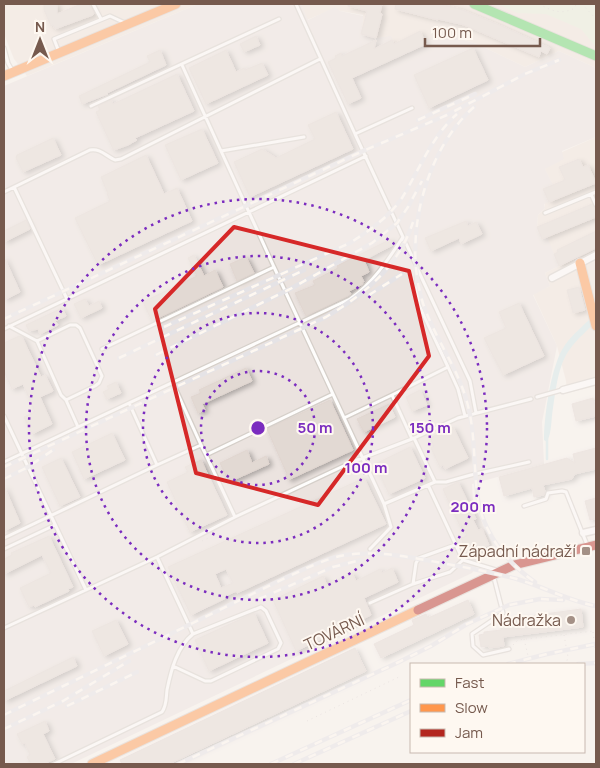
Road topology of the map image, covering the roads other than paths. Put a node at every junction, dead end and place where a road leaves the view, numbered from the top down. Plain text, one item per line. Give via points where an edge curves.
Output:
1 (93, 4) edge
2 (176, 4) edge
3 (296, 4) edge
4 (474, 4) edge
5 (100, 19) junction
6 (279, 19) dead end
7 (128, 24) junction
8 (4, 48) edge
9 (59, 53) junction
10 (596, 56) edge
11 (320, 59) junction
12 (6, 63) edge
13 (182, 65) junction
14 (14, 72) junction
15 (4, 76) edge
16 (91, 106) dead end
17 (412, 108) dead end
18 (205, 116) junction
19 (355, 134) junction
20 (304, 137) dead end
21 (221, 151) junction
22 (366, 156) junction
23 (14, 187) junction
24 (4, 192) edge
25 (596, 192) edge
26 (592, 194) junction
27 (596, 204) edge
28 (249, 212) junction
29 (545, 213) dead end
30 (403, 237) junction
31 (596, 255) edge
32 (580, 263) junction
33 (274, 267) junction
34 (417, 267) junction
35 (552, 278) dead end
36 (67, 299) junction
37 (300, 323) junction
38 (9, 326) junction
39 (596, 326) edge
40 (4, 329) edge
41 (37, 341) junction
42 (102, 349) dead end
43 (448, 367) junction
44 (596, 381) edge
45 (173, 383) junction
46 (561, 391) joint
47 (333, 394) junction
48 (392, 395) junction
49 (537, 397) dead end
50 (531, 399) dead end
51 (66, 400) junction
52 (129, 403) junction
53 (476, 413) junction
54 (4, 416) edge
55 (465, 416) junction
56 (344, 418) junction
57 (8, 425) junction
58 (4, 427) edge
59 (78, 427) junction
60 (413, 439) junction
61 (201, 444) junction
62 (21, 453) junction
63 (206, 455) junction
64 (362, 458) junction
65 (4, 462) edge
66 (529, 462) dead end
67 (157, 465) junction
68 (435, 482) junction
69 (428, 485) junction
70 (384, 504) junction
71 (524, 506) dead end
72 (50, 515) junction
73 (235, 517) junction
74 (55, 524) junction
75 (596, 530) edge
76 (583, 533) junction
77 (4, 538) edge
78 (455, 545) junction
79 (593, 545) edge
80 (4, 549) edge
81 (370, 549) dead end
82 (157, 557) junction
83 (463, 560) junction
84 (496, 573) junction
85 (413, 584) junction
86 (86, 590) junction
87 (370, 603) dead end
88 (4, 628) edge
89 (193, 634) junction
90 (509, 648) road end
91 (173, 666) junction
92 (54, 764) edge
93 (92, 764) edge

1 - 5 lane
2 - 7 street
3 - 11 lane
4 - 10 street
5 - 7 lane via 110,16
5 - 9 lane via 54,39
6 - 13 lane
7 - 9 street
8 - 12 lane
9 - 14 street
11 - 18 lane
11 - 19 lane
12 - 14 lane
13 - 16 lane
13 - 18 lane
14 - 15 street
17 - 19 lane
18 - 21 lane
18 - 23 lane via 121,159 115,160 100,151 90,150
19 - 22 lane
20 - 21 lane
21 - 28 lane
22 - 28 lane
22 - 30 lane
23 - 24 lane
23 - 36 lane
25 - 26 lane
26 - 27 lane
26 - 29 lane
28 - 33 lane
28 - 36 lane
30 - 34 lane
30 - 37 lane via 385,265 359,293 341,305
31 - 32 street
32 - 35 street
32 - 39 street
33 - 37 lane
33 - 42 lane
34 - 43 lane via 421,312
34 - 53 lane via 470,381
36 - 38 lane
37 - 45 lane
37 - 47 lane
38 - 40 lane
38 - 41 lane
41 - 51 lane
41 - 51 lane via 70,325 80,328 101,372 101,380
43 - 48 lane
43 - 55 lane
44 - 46 street
45 - 52 lane
45 - 61 lane
46 - 49 lane
47 - 56 lane
47 - 63 lane
48 - 56 lane
48 - 60 lane
50 - 53 lane
51 - 59 lane
52 - 59 lane
52 - 67 lane
53 - 55 lane
54 - 57 lane
55 - 60 lane
56 - 64 lane
57 - 58 lane
57 - 62 lane
59 - 62 lane
60 - 64 lane
60 - 68 lane
61 - 63 lane
61 - 67 lane
62 - 65 lane
62 - 72 lane
63 - 73 lane
64 - 70 lane
64 - 73 lane
66 - 68 lane
67 - 72 lane
68 - 69 lane
69 - 70 lane
69 - 78 lane
70 - 81 lane via 390,527
71 - 76 lane via 546,500 548,493 566,492
72 - 74 lane
72 - 77 lane
73 - 82 lane
74 - 80 lane
74 - 86 lane
75 - 76 street
76 - 79 lane
78 - 83 lane
78 - 85 lane via 419,558
79 - 84 street, TOVÁRNÍ via 514,565
82 - 86 lane
82 - 89 lane
83 - 84 lane
83 - 85 lane via 450,572
84 - 90 lane via 503,613 472,634 474,646 482,655
84 - 93 street, TOVÁRNÍ
85 - 87 lane
86 - 88 lane
89 - 91 lane via 185,642
89 - 91 lane via 261,607 266,611 281,645 211,680
91 - 92 lane via 162,712

